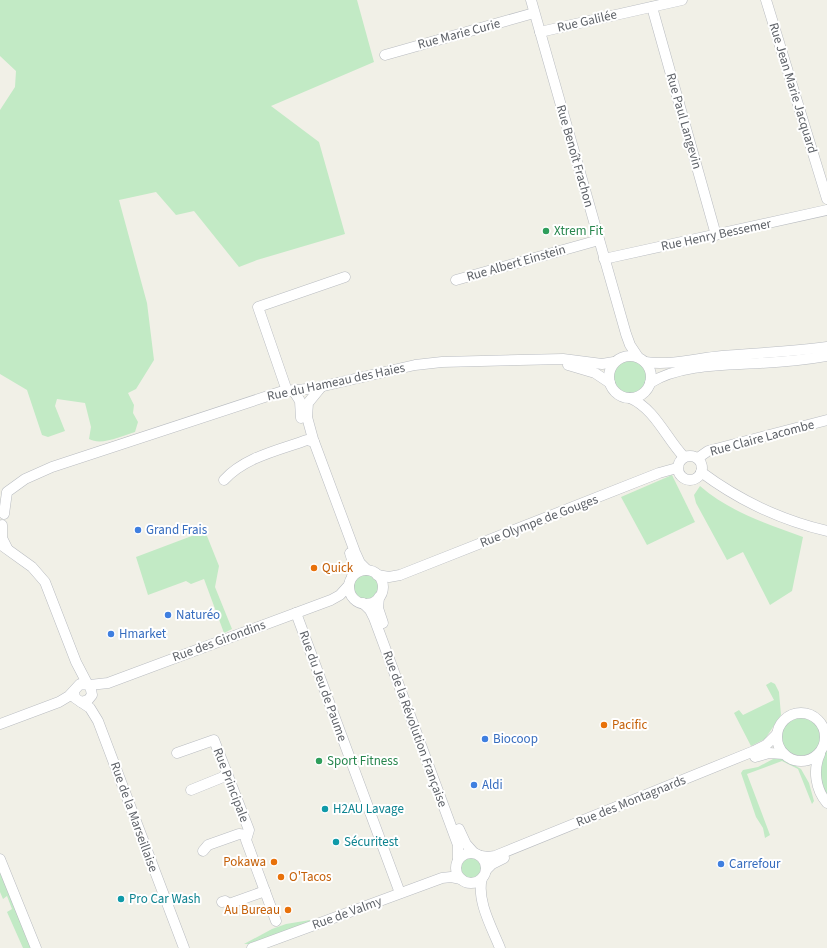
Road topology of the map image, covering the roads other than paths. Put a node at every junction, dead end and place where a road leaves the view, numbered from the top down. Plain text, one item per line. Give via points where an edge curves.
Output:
1 (531, 0) edge
2 (682, 0) edge
3 (766, 0) edge
4 (652, 7) junction
5 (534, 13) junction
6 (540, 32) junction
7 (384, 55) dead end
8 (827, 199) edge
9 (827, 210) edge
10 (716, 235) junction
11 (599, 240) junction
12 (604, 260) junction
13 (345, 277) dead end
14 (456, 280) dead end
15 (626, 334) junction
16 (827, 347) edge
17 (827, 356) edge
18 (542, 360) junction
19 (618, 360) junction
20 (642, 360) junction
21 (610, 383) junction
22 (321, 386) junction
23 (649, 387) junction
24 (290, 390) junction
25 (630, 398) junction
26 (651, 414) junction
27 (827, 420) edge
28 (311, 441) junction
29 (684, 457) junction
30 (698, 458) junction
31 (677, 468) junction
32 (701, 472) junction
33 (25, 479) junction
34 (224, 480) dead end
35 (0, 490) edge
36 (2, 509) edge
37 (1, 526) edge
38 (827, 531) edge
39 (0, 544) edge
40 (18, 557) junction
41 (367, 570) junction
42 (378, 575) junction
43 (400, 575) junction
44 (351, 581) junction
45 (381, 594) junction
46 (331, 600) junction
47 (360, 602) junction
48 (296, 613) junction
49 (76, 662) junction
50 (75, 688) junction
51 (91, 690) junction
52 (80, 701) junction
53 (59, 702) junction
54 (822, 720) edge
55 (98, 721) junction
56 (0, 724) edge
57 (777, 734) junction
58 (825, 744) edge
59 (177, 753) dead end
60 (784, 754) junction
61 (796, 761) junction
62 (228, 776) junction
63 (818, 785) junction
64 (191, 790) dead end
65 (827, 803) edge
66 (248, 832) junction
67 (203, 851) dead end
68 (478, 854) junction
69 (0, 859) edge
70 (457, 863) junction
71 (484, 874) junction
72 (442, 878) junction
73 (464, 881) junction
74 (265, 891) junction
75 (400, 893) junction
76 (222, 902) dead end
77 (482, 902) junction
78 (276, 921) dead end
79 (178, 935) junction
80 (36, 948) edge
81 (177, 948) edge
82 (184, 948) edge
83 (252, 948) edge
84 (500, 948) edge

1 - 5 street, Rue Benoît Frachon
2 - 4 street, Rue Galilée
3 - 8 street, Rue Jean Marie Jacquard
4 - 6 street, Rue Galilée
4 - 10 street, Rue Paul Langevin
5 - 6 street, Rue Benoît Frachon
5 - 7 street, Rue Marie Curie
6 - 11 street, Rue Benoît Frachon
9 - 10 street, Rue Henry Bessemer
10 - 12 street, Rue Henry Bessemer
11 - 12 street, Rue Benoît Frachon
11 - 14 street, Rue Albert Einstein
12 - 15 street, Rue Benoît Frachon
13 - 24 street via 258,307
15 - 19 street, Rue Benoît Frachon via 626,346
15 - 20 street, Rue Benoît Frachon via 630,346
16 - 20 street via 665,362
17 - 23 street via 703,367 670,374
18 - 19 street, Rue du Hameau des Haies via 563,359 602,364
18 - 21 street, Rue du Hameau des Haies via 582,368 600,375
18 - 22 street, Rue du Hameau des Haies via 425,364
19 - 20 street via 631,356
19 - 21 street via 609,371
20 - 23 street via 651,373
21 - 25 street via 618,395
22 - 24 street, Rue du Hameau des Haies
22 - 28 street via 311,397 306,410
23 - 25 street via 639,396
23 - 26 street via 647,402
24 - 28 street via 300,401 302,421
24 - 33 street, Rue du Hameau des Haies via 67,461
25 - 26 street via 643,405
26 - 29 street
27 - 30 street, Rue Claire Lacombe via 708,451
28 - 34 street via 244,463
28 - 41 street via 356,556
28 - 44 street via 353,563
29 - 30 street via 692,455
29 - 31 street via 678,462
30 - 32 street via 702,465
31 - 32 street via 680,476 689,480 696,478
31 - 43 street, Rue Olympe de Gouges
32 - 38 street via 733,494 767,512
33 - 35 street, Rue du Hameau des Haies
33 - 36 street, Rue du Hameau des Haies via 7,492
36 - 37 street, Rue du Hameau des Haies
37 - 40 street, Rue de la Marseillaise via 2,541
39 - 40 street, Rue de la Marseillaise
40 - 49 street, Rue de la Marseillaise via 32,567 45,582
41 - 42 street
41 - 44 street via 358,572
42 - 43 street, Rue Olympe de Gouges
42 - 45 street via 382,583
43 - 45 street, Rue Olympe de Gouges
44 - 46 street, Rue des Girondins via 340,595
44 - 47 street via 350,593
45 - 47 street via 371,603
45 - 68 street, Rue de la Révolution Française via 378,606 380,615 463,840
46 - 47 street, Rue des Girondins via 340,598
46 - 48 street, Rue des Girondins
47 - 70 street, Rue de la Révolution Française via 374,618 458,845
48 - 51 street, Rue des Girondins
48 - 75 street, Rue du Jeu de Paume
49 - 50 street, Rue de la Marseillaise via 78,676
49 - 51 street, Rue de la Marseillaise
50 - 51 street via 83,683
50 - 52 street via 74,697
50 - 53 street
51 - 52 street via 88,700
51 - 55 street, Rue de la Marseillaise
52 - 53 street
52 - 55 street, Rue de la Marseillaise via 90,708
53 - 56 street
54 - 57 street via 806,713 793,714 782,722
54 - 58 street
55 - 79 street, Rue de la Marseillaise
57 - 60 street via 778,745
57 - 68 street, Rue des Montagnards via 766,745 754,751 495,856
58 - 61 street via 812,759
58 - 63 street via 815,769
59 - 62 street, Rue Principale via 214,740
60 - 61 street
60 - 71 street, Rue des Montagnards via 762,754 496,861
61 - 63 street via 808,770
62 - 64 street
62 - 66 street, Rue Principale
63 - 65 street
66 - 67 street via 208,844
66 - 74 street, Rue Principale via 246,840
68 - 70 street via 466,853
68 - 71 street via 485,862
69 - 80 street
70 - 72 street, Rue de Valmy
70 - 73 street
71 - 73 street via 475,882
71 - 77 street via 480,889
72 - 73 street, Rue de Valmy via 451,877
72 - 75 street, Rue de Valmy
73 - 77 street via 476,890
74 - 76 street via 228,904
74 - 78 street, Rue Principale
75 - 83 street, Rue de Valmy
77 - 84 street
79 - 81 street, Rue de la Marseillaise
79 - 82 street, Rue de la Marseillaise

